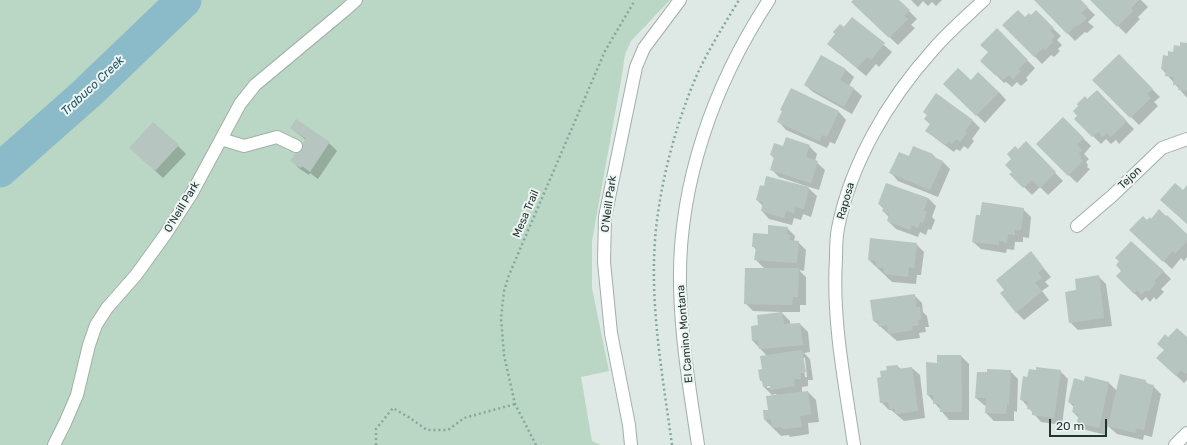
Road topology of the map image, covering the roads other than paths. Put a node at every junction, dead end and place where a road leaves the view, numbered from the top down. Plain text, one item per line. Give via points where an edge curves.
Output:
1 (356, 0) edge
2 (680, 0) edge
3 (769, 0) edge
4 (984, 0) edge
5 (220, 139) junction
6 (1187, 139) edge
7 (296, 146) dead end
8 (1077, 226) dead end
9 (1187, 433) edge
10 (54, 445) edge
11 (631, 445) edge
12 (698, 445) edge
13 (854, 445) edge
14 (1175, 445) edge

1 - 5 street, O'Neill Park via 255,85 240,104
2 - 11 street, O'Neill Park via 644,48 636,67 605,217 604,262 611,333
3 - 12 street, El Camino Montana via 731,65 716,100 696,158 684,221 680,254 681,318
4 - 13 street, Raposa via 932,50 903,88 878,125 849,189 838,229 834,281 837,332
5 - 7 street via 244,146 277,137
5 - 10 street, O'Neill Park via 192,193 165,235 96,325 76,395
6 - 8 street, Tejon via 1162,148
9 - 14 street

